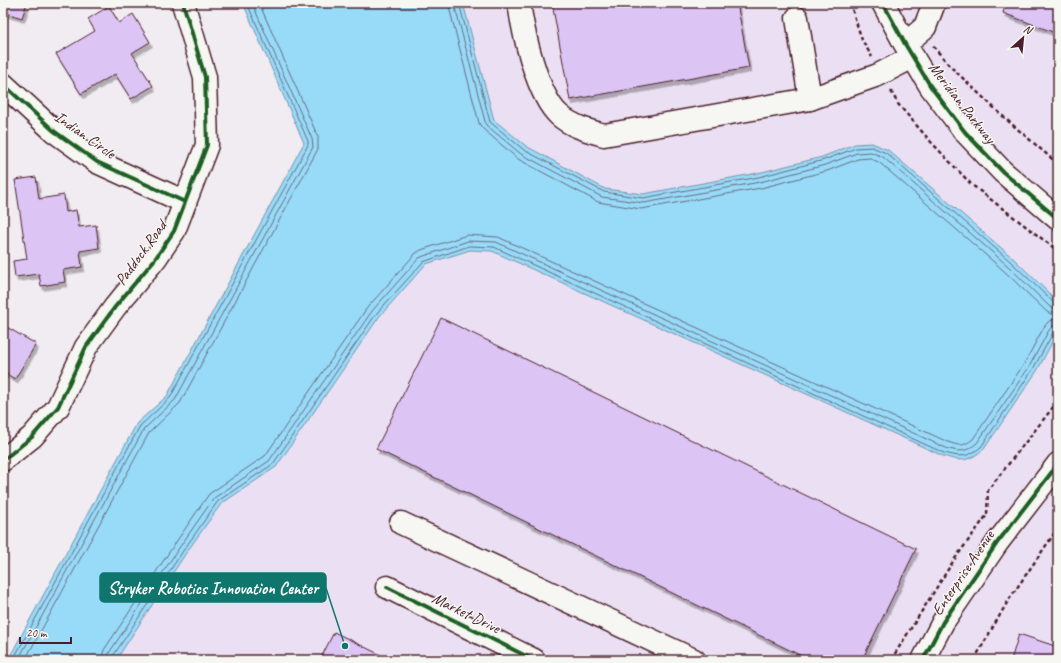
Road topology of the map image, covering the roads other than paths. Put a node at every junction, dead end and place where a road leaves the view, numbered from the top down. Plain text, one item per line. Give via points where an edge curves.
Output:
1 (183, 3) edge
2 (519, 3) edge
3 (883, 3) edge
4 (934, 3) edge
5 (797, 18) dead end
6 (913, 44) junction
7 (3, 84) edge
8 (810, 99) junction
9 (185, 202) junction
10 (1058, 219) edge
11 (3, 460) edge
12 (1058, 464) edge
13 (401, 523) dead end
14 (387, 587) dead end
15 (534, 660) edge
16 (694, 660) edge
17 (923, 660) edge

1 - 9 street, Paddock Road via 205,76 207,145
2 - 8 street via 522,27 535,72 549,103 559,116 589,132 617,134
3 - 6 street, Meridian Parkway
4 - 6 street via 925,27
5 - 8 street
6 - 8 street via 881,74
6 - 10 street, Meridian Parkway via 931,87 965,132 1003,172
7 - 9 street, Indian Circle via 54,131 97,162
9 - 11 street, Paddock Road via 174,231 155,259 86,347 58,407 32,437
12 - 17 street, Enterprise Avenue via 997,543 943,622
13 - 16 street
14 - 15 street, Market Drive

